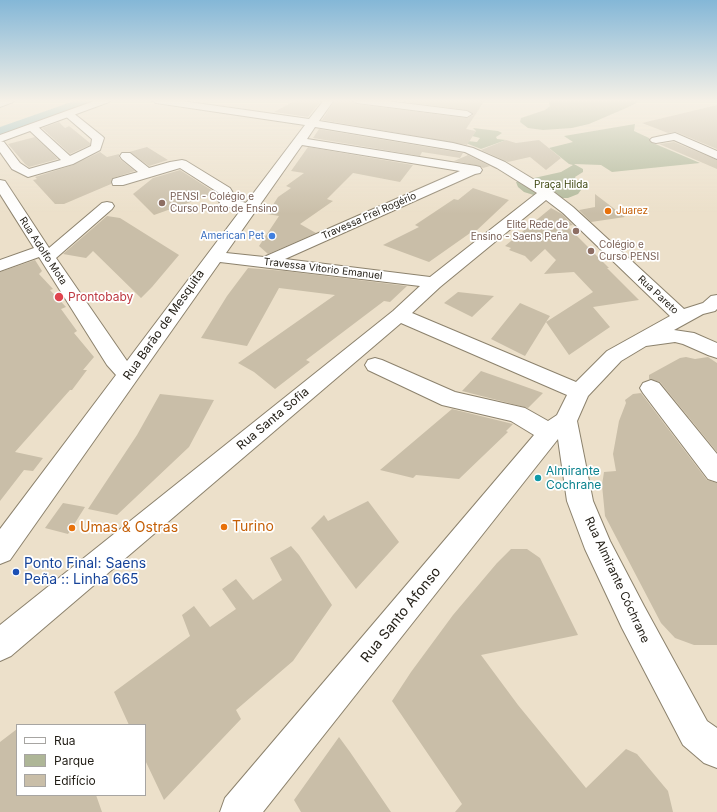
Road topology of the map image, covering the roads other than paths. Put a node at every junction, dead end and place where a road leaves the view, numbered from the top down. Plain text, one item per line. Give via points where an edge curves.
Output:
1 (44, 138) edge
2 (97, 138) edge
3 (302, 138) edge
4 (404, 138) edge
5 (666, 138) edge
6 (679, 138) edge
7 (656, 140) dead end
8 (300, 141) junction
9 (0, 144) edge
10 (717, 155) edge
11 (126, 156) dead end
12 (69, 161) junction
13 (473, 170) junction
14 (147, 173) junction
15 (522, 177) junction
16 (118, 182) dead end
17 (0, 184) edge
18 (546, 192) junction
19 (102, 205) dead end
20 (249, 209) junction
21 (42, 250) junction
22 (0, 255) edge
23 (213, 257) junction
24 (266, 262) junction
25 (0, 266) edge
26 (434, 283) junction
27 (713, 304) edge
28 (399, 315) junction
29 (682, 317) junction
30 (638, 341) junction
31 (716, 351) edge
32 (375, 365) dead end
33 (128, 376) junction
34 (651, 388) dead end
35 (578, 392) junction
36 (558, 427) junction
37 (717, 472) edge
38 (0, 551) edge
39 (0, 645) edge
40 (717, 750) edge
41 (239, 812) edge

1 - 12 street
2 - 12 street via 94,149
3 - 8 street, Rua Barão de Mesquita
4 - 15 street, Rua Pareto via 469,150
5 - 7 street
6 - 10 street
8 - 13 street
8 - 20 street, Rua Barão de Mesquita
9 - 12 street via 16,166 28,173
11 - 14 street
13 - 15 street
13 - 24 street, Travessa Frei Rogério
14 - 16 street
14 - 20 street via 176,165 187,166 225,191 222,197 224,199
15 - 18 street, Rua Pareto
17 - 21 street, Rua Adolfo Mota
18 - 26 street, Rua Santa Sofia
18 - 29 street, Rua Pareto
19 - 21 street
20 - 23 street, Rua Barão de Mesquita
21 - 22 street
21 - 25 street
21 - 33 street, Rua Adolfo Mota via 114,360
23 - 24 street, Travessa Vitorio Emanuel
23 - 33 street, Rua Barão de Mesquita
24 - 26 street, Travessa Vitorio Emanuel
26 - 28 street, Rua Santa Sofia
27 - 29 street
27 - 31 street via 698,327
28 - 35 street
28 - 39 street, Rua Santa Sofia
29 - 30 street
30 - 31 street via 675,336 687,338
30 - 35 street via 614,356
32 - 36 street via 450,399 517,414
33 - 38 street, Rua Barão de Mesquita
34 - 37 street
35 - 36 street
36 - 40 street, Rua Almirante Cóchrane via 580,501 599,549 695,734
36 - 41 street, Rua Santo Afonso

